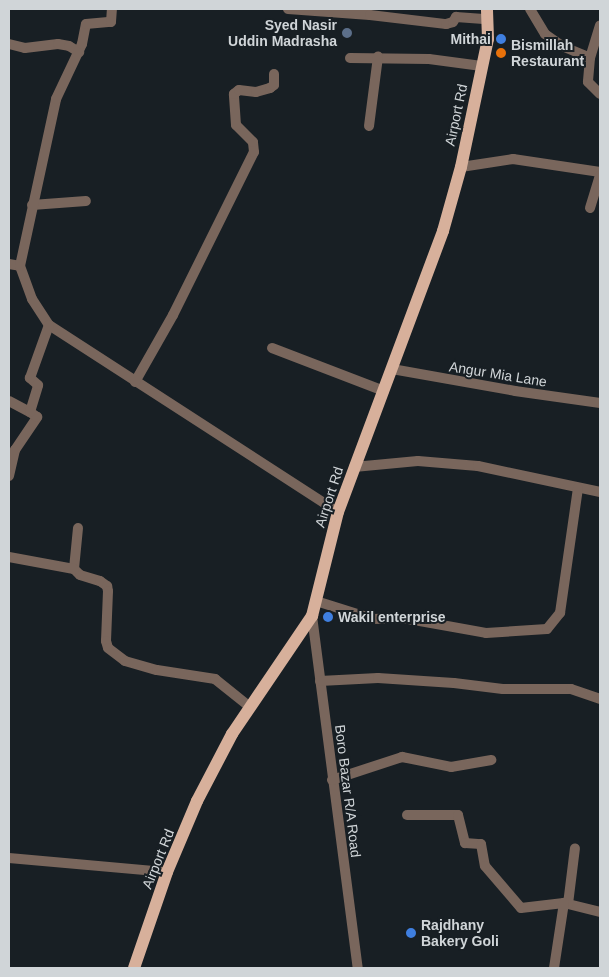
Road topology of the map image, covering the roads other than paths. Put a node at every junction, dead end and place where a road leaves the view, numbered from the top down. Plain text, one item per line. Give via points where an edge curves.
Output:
1 (112, 9) edge
2 (288, 9) edge
3 (530, 9) edge
4 (487, 14) edge
5 (600, 25) edge
6 (9, 44) edge
7 (79, 52) junction
8 (378, 57) junction
9 (350, 58) dead end
10 (590, 58) junction
11 (482, 66) junction
12 (274, 74) dead end
13 (600, 94) edge
14 (368, 126) dead end
15 (460, 167) junction
16 (600, 172) edge
17 (600, 176) edge
18 (86, 201) dead end
19 (32, 205) junction
20 (590, 208) dead end
21 (9, 264) edge
22 (20, 266) junction
23 (49, 326) junction
24 (272, 348) dead end
25 (392, 369) junction
26 (135, 382) junction
27 (384, 390) junction
28 (9, 402) edge
29 (600, 403) edge
30 (30, 412) junction
31 (354, 467) junction
32 (9, 476) edge
33 (578, 488) junction
34 (600, 492) edge
35 (338, 512) junction
36 (78, 528) dead end
37 (9, 557) edge
38 (74, 569) junction
39 (316, 601) junction
40 (312, 616) junction
41 (320, 680) junction
42 (600, 699) edge
43 (250, 707) junction
44 (491, 760) dead end
45 (332, 780) junction
46 (407, 815) dead end
47 (575, 848) dead end
48 (9, 858) edge
49 (167, 872) junction
50 (566, 903) junction
51 (600, 912) edge
52 (134, 968) edge
53 (358, 968) edge
54 (554, 968) edge

1 - 7 street via 111,22 86,24
2 - 4 street via 446,24 456,17
3 - 10 street via 544,34
4 - 11 main road, Airport Rd via 488,39
5 - 10 street
6 - 7 street via 25,48 58,44
7 - 19 street via 56,99
8 - 9 street
8 - 11 street
8 - 14 street
10 - 13 street via 588,82
11 - 15 main road, Airport Rd
12 - 26 street via 274,85 270,88 256,92 239,90 234,94 236,125 253,142 254,152 173,315
15 - 16 street via 513,159
15 - 25 main road, Airport Rd via 443,231
17 - 20 street
18 - 19 street
19 - 22 street
21 - 22 street
22 - 23 street via 32,298
23 - 26 street
23 - 30 street via 30,378 38,386
24 - 27 street
25 - 27 main road, Airport Rd
25 - 29 street, Angur Mia Lane
26 - 35 street
27 - 31 main road, Airport Rd
28 - 30 street
30 - 32 street via 37,417 15,450
31 - 33 street via 418,461 478,466
31 - 35 main road, Airport Rd
33 - 34 street
33 - 39 street via 560,613 547,629 486,633 403,618 373,619
35 - 39 main road, Airport Rd
36 - 38 street
37 - 38 street
38 - 43 street via 80,575 100,580 107,586 106,641 114,654 125,661 157,670 215,679
39 - 40 main road, Airport Rd
40 - 41 street, Boro Bazar R/A Road
40 - 43 main road, Airport Rd
41 - 42 street via 378,678 503,689 571,689
41 - 45 street, Boro Bazar R/A Road
43 - 49 main road, Airport Rd via 232,734 198,801
44 - 45 street via 451,767 402,757
45 - 53 street, Boro Bazar R/A Road
46 - 50 street via 458,815 465,843 482,844 485,866 521,908
47 - 50 street
48 - 49 street
49 - 52 main road, Airport Rd
50 - 51 street
50 - 54 street

